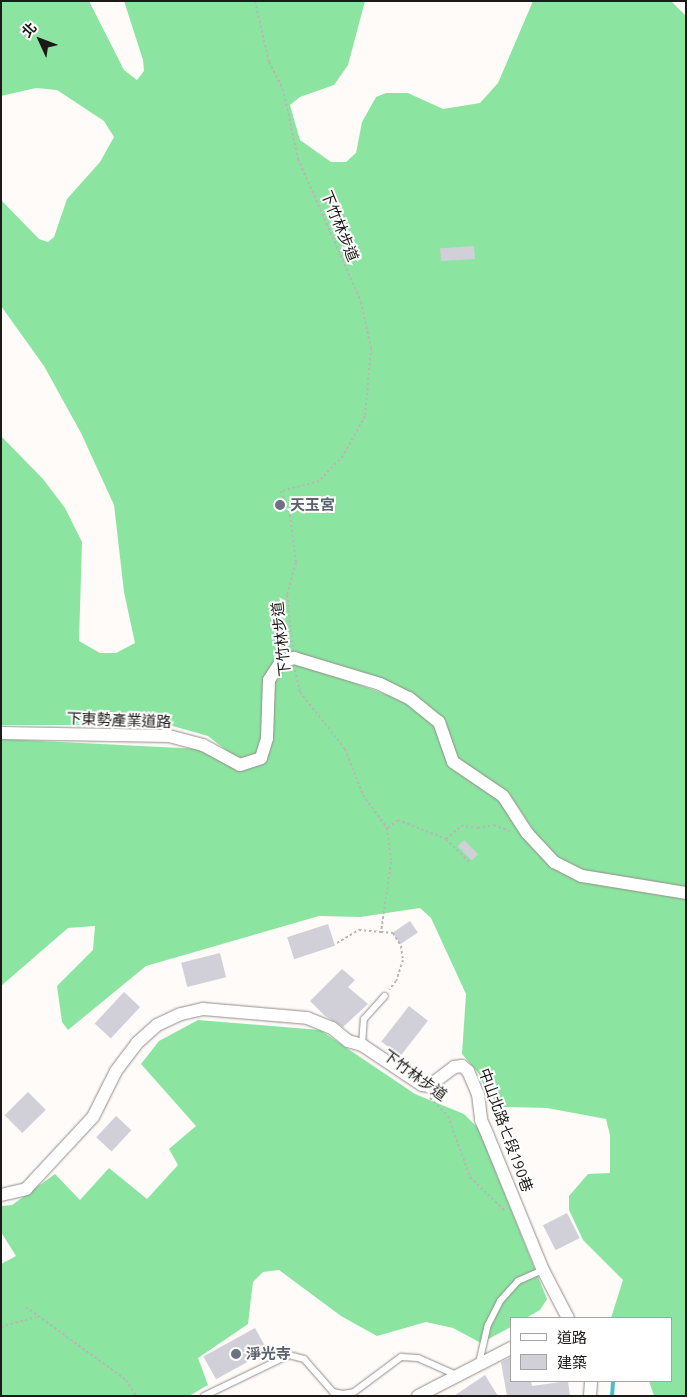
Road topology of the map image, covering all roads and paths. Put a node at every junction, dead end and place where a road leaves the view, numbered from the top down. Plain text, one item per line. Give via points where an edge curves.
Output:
1 (255, 1) edge
2 (294, 658) junction
3 (1, 733) edge
4 (388, 828) junction
5 (514, 833) dead end
6 (446, 839) junction
7 (470, 863) dead end
8 (686, 892) edge
9 (381, 932) junction
10 (337, 943) dead end
11 (385, 996) joint
12 (362, 1045) junction
13 (426, 1095) dead end
14 (1, 1194) edge
15 (511, 1214) dead end
16 (543, 1270) junction
17 (26, 1307) dead end
18 (37, 1317) junction
19 (567, 1317) edge
20 (1, 1327) edge
21 (510, 1348) edge
22 (479, 1363) junction
23 (454, 1374) junction
24 (591, 1382) edge
25 (136, 1396) edge
26 (204, 1396) edge
27 (418, 1396) edge
28 (590, 1396) edge

1 - 2 path, 下竹林步道 via 269,62 283,89 298,159 362,302 371,348 365,416 343,456 319,481 281,491 290,515 296,564 287,595
2 - 3 street, 下東勢產業道路 via 280,663 269,680 268,738 261,758 240,765 203,745 169,736
2 - 4 path, 下竹林步道 via 300,692 345,749 363,795
2 - 8 street via 380,684 409,698 439,722 453,762 503,796 527,833 554,862 582,876
4 - 6 path via 398,820
4 - 9 path via 391,862
5 - 6 path via 494,825 478,828 461,826
6 - 7 path
9 - 10 path via 359,930
9 - 11 path via 393,933 401,946 403,960 396,981
11 - 12 lane via 364,1019
12 - 14 street, 中山北路七段190巷 via 348,1041 332,1028 307,1018 203,1009 181,1014 158,1025 137,1043 116,1071 93,1117 26,1189
12 - 16 street, 中山北路七段190巷 via 422,1085 429,1086 454,1067 462,1066 468,1071 478,1094 481,1120
13 - 15 path, 下竹林步道 via 440,1104 448,1116 470,1177 497,1206
16 - 19 street, 中山北路七段190巷
16 - 22 lane via 518,1281 500,1301 488,1325
17 - 18 path
18 - 20 path
18 - 25 path via 126,1380
21 - 22 street
22 - 23 street
23 - 26 lane via 418,1358 401,1357 354,1392 343,1394 328,1387 304,1359 289,1355
23 - 27 street
24 - 28 street

